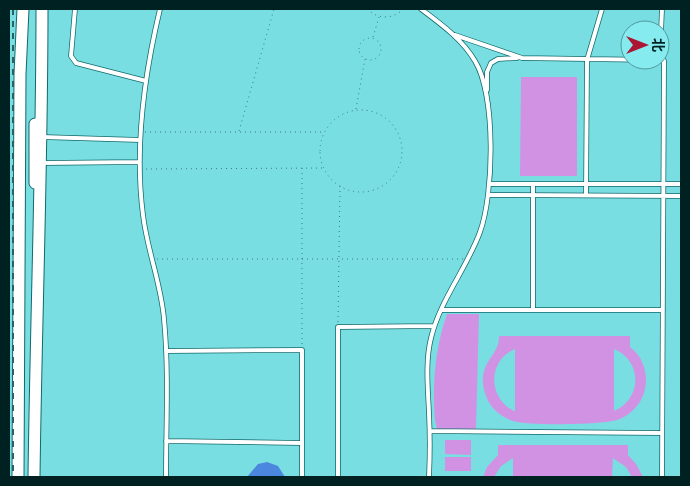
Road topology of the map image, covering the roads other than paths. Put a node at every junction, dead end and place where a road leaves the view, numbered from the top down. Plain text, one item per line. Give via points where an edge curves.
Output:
1 (23, 9) edge
2 (38, 9) edge
3 (42, 9) edge
4 (75, 9) edge
5 (160, 9) edge
6 (421, 9) edge
7 (602, 9) edge
8 (453, 34) junction
9 (522, 58) junction
10 (587, 60) junction
11 (620, 60) edge
12 (664, 70) edge
13 (146, 81) junction
14 (487, 95) junction
15 (42, 137) junction
16 (140, 140) junction
17 (139, 162) junction
18 (42, 163) junction
19 (489, 184) junction
20 (533, 184) junction
21 (586, 184) junction
22 (663, 184) junction
23 (681, 184) edge
24 (488, 195) junction
25 (533, 195) junction
26 (586, 196) junction
27 (663, 196) junction
28 (681, 196) edge
29 (38, 237) junction
30 (442, 310) junction
31 (533, 310) junction
32 (663, 310) junction
33 (434, 326) junction
34 (166, 351) junction
35 (430, 431) junction
36 (661, 433) dead end
37 (166, 441) junction
38 (302, 443) junction
39 (18, 477) edge
40 (34, 477) edge
41 (166, 477) edge
42 (302, 477) edge
43 (338, 477) edge
44 (429, 477) edge
45 (662, 477) edge

1 - 39 highway
2 - 29 highway via 34,162
3 - 15 highway
4 - 13 lane via 73,60
5 - 13 lane
6 - 8 lane
7 - 10 lane
8 - 9 lane
8 - 14 lane via 476,62
9 - 10 lane
9 - 14 lane via 498,59 490,63
10 - 11 lane
10 - 21 lane
12 - 22 lane
13 - 16 lane
14 - 19 lane
15 - 16 lane
15 - 18 highway
16 - 17 lane
17 - 18 lane
17 - 34 lane via 142,213 164,316
18 - 29 highway
19 - 20 lane
19 - 24 lane
20 - 21 lane
20 - 25 lane
21 - 22 lane
21 - 26 lane
22 - 23 lane
22 - 27 lane
24 - 25 lane
24 - 30 lane via 480,232
25 - 26 lane
25 - 31 lane
26 - 27 lane
27 - 28 lane
27 - 32 lane
29 - 40 highway
30 - 31 lane
30 - 33 lane
31 - 32 lane
32 - 45 lane
33 - 35 lane via 428,353
33 - 43 lane via 338,327
34 - 37 lane
34 - 38 lane via 302,350
35 - 36 lane
35 - 44 lane
37 - 38 lane
37 - 41 lane
38 - 42 lane

